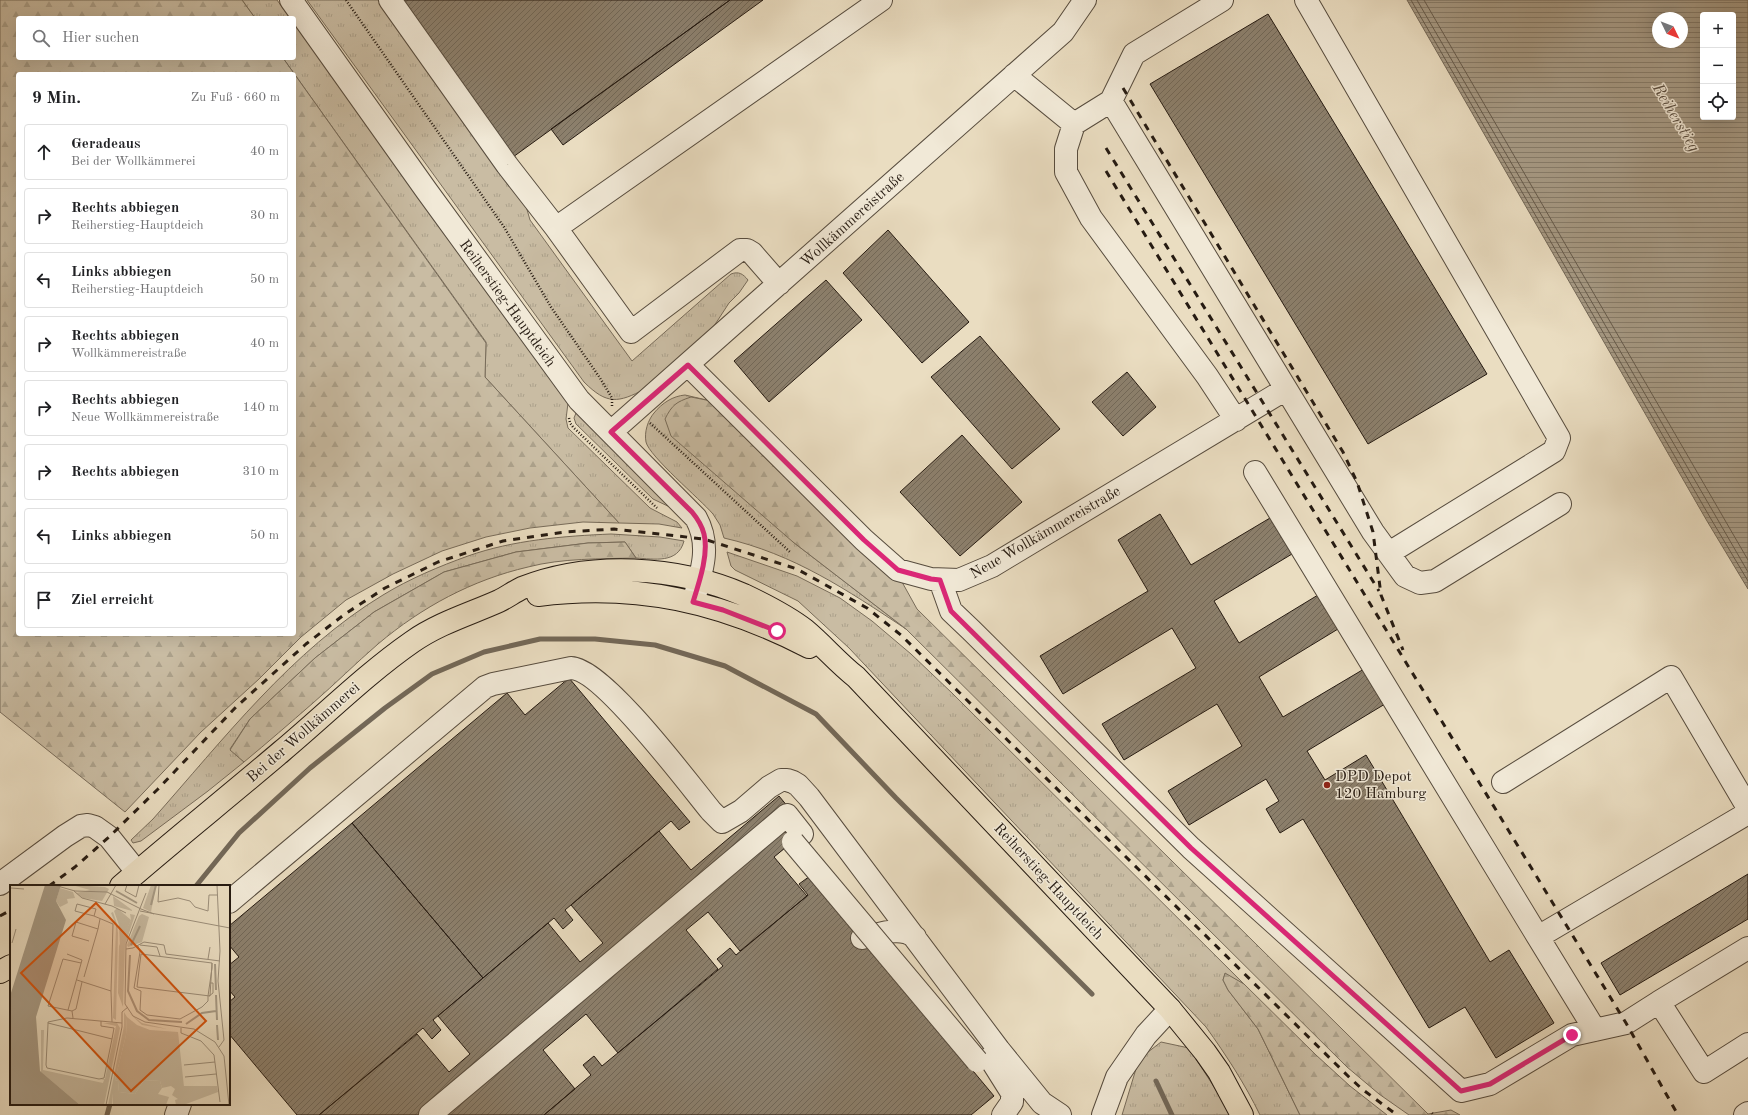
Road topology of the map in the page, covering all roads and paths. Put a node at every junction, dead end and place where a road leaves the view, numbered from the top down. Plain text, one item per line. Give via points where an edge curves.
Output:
1 (291, 0) edge
2 (346, 0) edge
3 (390, 0) edge
4 (881, 0) edge
5 (1085, 0) edge
6 (1222, 0) edge
7 (1306, 0) edge
8 (1014, 75) junction
9 (1111, 101) junction
10 (1074, 124) junction
11 (556, 228) junction
12 (779, 284) junction
13 (688, 365) junction
14 (1286, 389) junction
15 (612, 398) dead end
16 (1236, 420) junction
17 (654, 426) dead end
18 (611, 432) junction
19 (1255, 472) dead end
20 (1560, 504) dead end
21 (790, 552) dead end
22 (1389, 553) junction
23 (940, 580) junction
24 (699, 581) junction
25 (500, 600) junction
26 (693, 602) junction
27 (837, 662) junction
28 (1503, 782) dead end
29 (1748, 808) edge
30 (1748, 813) edge
31 (793, 842) dead end
32 (137, 872) junction
33 (0, 884) edge
34 (122, 885) edge
35 (230, 901) edge
36 (914, 937) junction
37 (1538, 937) junction
38 (862, 938) dead end
39 (1748, 948) edge
40 (10, 967) edge
41 (0, 972) edge
42 (1660, 1002) junction
43 (1170, 1010) junction
44 (1596, 1030) junction
45 (1748, 1044) edge
46 (1012, 1093) junction
47 (180, 1105) edge
48 (1748, 1113) edge
49 (176, 1115) edge
50 (430, 1115) edge
51 (1003, 1115) edge
52 (1060, 1115) edge
53 (1103, 1115) edge
54 (1242, 1115) edge
55 (1745, 1115) edge

1 - 18 street, Reiherstieg-Hauptdeich via 579,400
2 - 15 path via 504,227 551,307
3 - 11 street via 507,165
4 - 11 street
5 - 8 street, Wollkämmereistraße via 1063,32
6 - 9 street via 1134,54
7 - 22 street via 1559,438 1554,451
8 - 10 street
8 - 12 street, Wollkämmereistraße
9 - 10 street
9 - 14 street
10 - 16 street via 1066,149 1066,172 1091,218 1207,376
11 - 12 street via 631,332 740,250 752,253
12 - 13 street, Wollkämmereistraße
13 - 18 street, Wollkämmereistraße
13 - 23 street, Neue Wollkämmereistraße via 864,540 898,570
14 - 16 street, Neue Wollkämmereistraße
14 - 22 street via 1373,532
16 - 23 street, Neue Wollkämmereistraße via 992,566 959,580
17 - 21 path
18 - 24 street, Reiherstieg-Hauptdeich via 696,518 704,535 704,554
19 - 37 street
20 - 22 street via 1435,581 1420,584 1406,576
23 - 44 street via 951,611 1191,848 1461,1091 1490,1084 1572,1035
24 - 25 main road, Bei der Wollkämmerei via 636,570 583,572 521,589
24 - 26 street, Reiherstieg-Hauptdeich
24 - 27 main road, Bei der Wollkämmerei via 743,595 788,618 806,631
25 - 26 main road, Bei der Wollkämmerei via 601,590 657,594
25 - 32 main road, Bei der Wollkämmerei via 427,632 392,657
26 - 27 main road, Bei der Wollkämmerei via 723,610 777,631
27 - 43 main road, Reiherstieg-Hauptdeich via 873,694
28 - 29 street via 1671,676
30 - 37 street
31 - 46 street, bridge via 977,1061
32 - 33 street via 109,837 88,825 81,826 65,836
32 - 34 main road, Bei der Wollkämmerei
35 - 36 street via 485,687 571,668 584,671 628,710 722,822 741,811 775,783 787,780 798,785
36 - 38 street via 910,933 898,931
36 - 52 street via 1008,1062 1042,1103
37 - 44 street
39 - 42 street
40 - 41 main road
42 - 44 street via 1626,1023
42 - 45 street via 1704,1072
43 - 53 street via 1146,1035 1117,1077
43 - 54 main road, Reiherstieg-Hauptdeich via 1219,1072
46 - 50 street via 987,1053 787,815
46 - 51 street via 1012,1102
47 - 49 street
48 - 55 street

